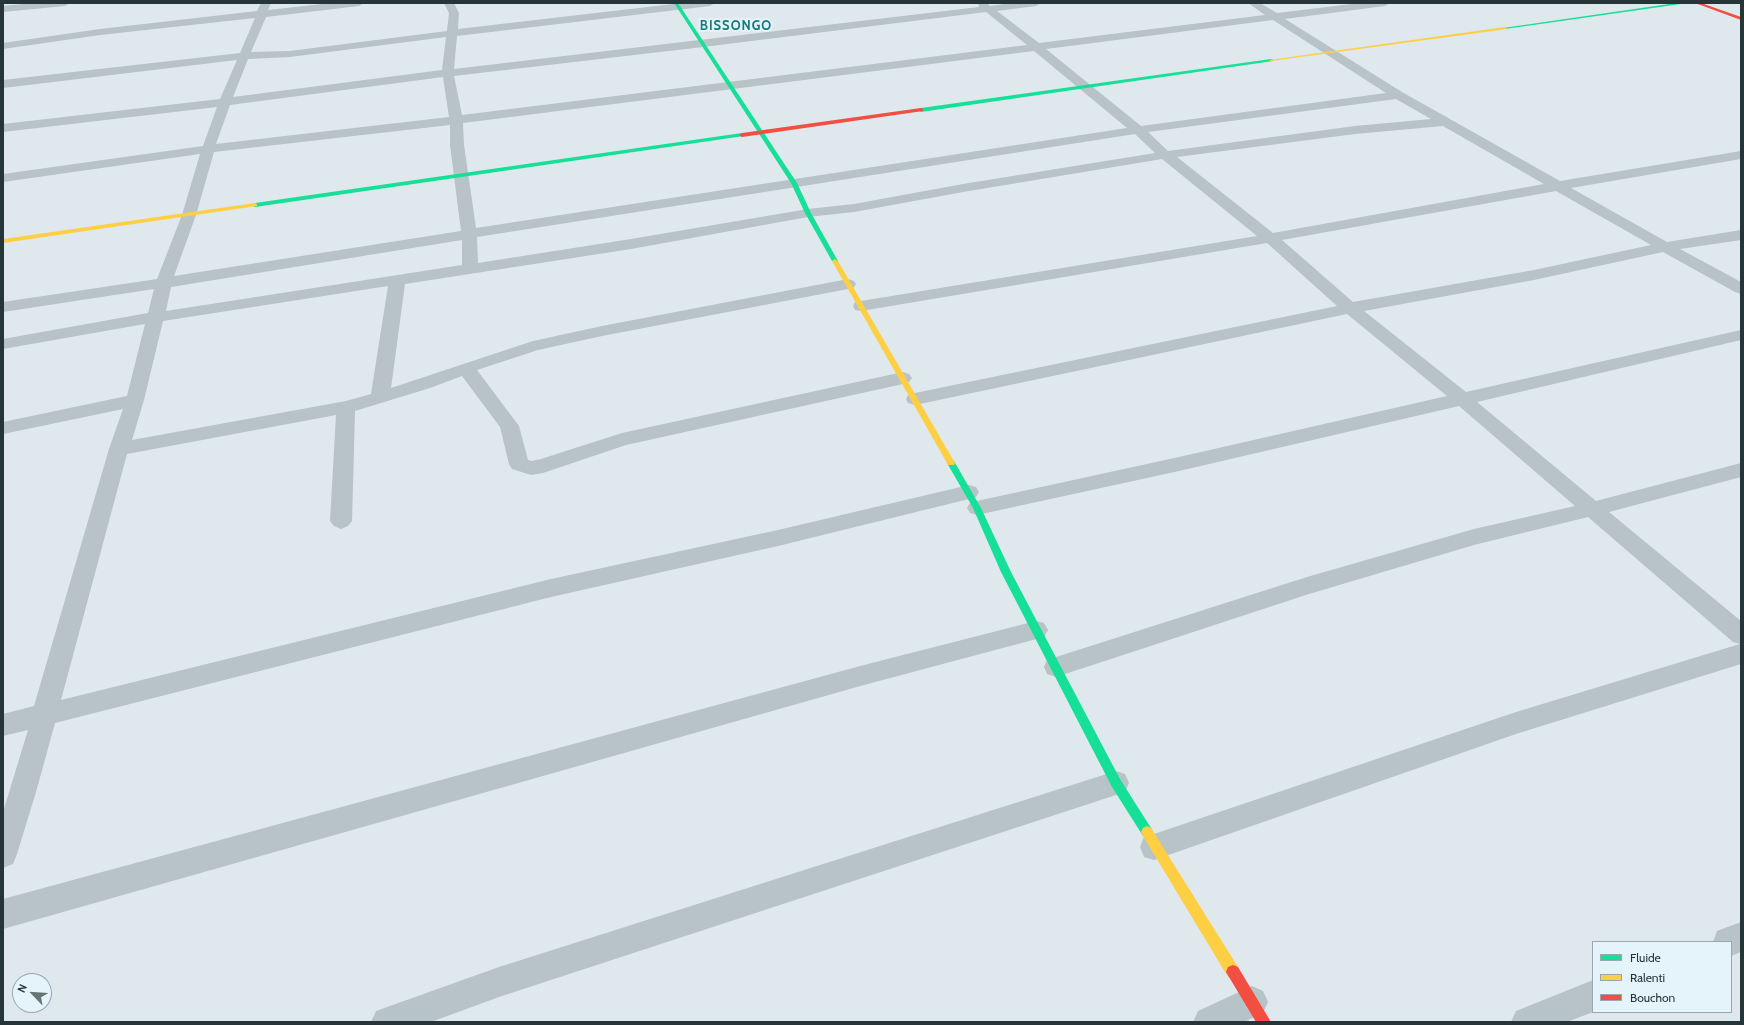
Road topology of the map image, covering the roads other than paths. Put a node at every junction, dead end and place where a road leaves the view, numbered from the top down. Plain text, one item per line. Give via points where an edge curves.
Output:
1 (65, 3) edge
2 (359, 3) edge
3 (448, 3) edge
4 (710, 3) edge
5 (1036, 3) edge
6 (1253, 3) edge
7 (1385, 3) edge
8 (1686, 3) edge
9 (1697, 3) edge
10 (677, 5) edge
11 (984, 6) edge
12 (264, 8) edge
13 (3, 9) edge
14 (1276, 17) junction
15 (1741, 19) edge
16 (451, 34) junction
17 (703, 44) junction
18 (3, 46) edge
19 (1036, 46) junction
20 (1328, 52) junction
21 (245, 56) junction
22 (448, 73) junction
23 (3, 84) edge
24 (731, 86) junction
25 (1084, 86) junction
26 (1398, 95) junction
27 (225, 102) junction
28 (456, 120) junction
29 (1444, 122) junction
30 (3, 128) edge
31 (1138, 130) junction
32 (762, 132) junction
33 (208, 149) junction
34 (1741, 155) edge
35 (1165, 156) junction
36 (462, 176) junction
37 (3, 178) edge
38 (794, 183) junction
39 (1558, 186) junction
40 (808, 213) junction
41 (189, 215) junction
42 (469, 235) junction
43 (1741, 235) edge
44 (1270, 238) junction
45 (3, 241) edge
46 (1666, 247) junction
47 (470, 269) junction
48 (397, 280) junction
49 (164, 283) junction
50 (848, 284) junction
51 (1741, 289) edge
52 (861, 306) junction
53 (3, 307) edge
54 (1350, 308) junction
55 (157, 317) junction
56 (1741, 334) edge
57 (3, 344) edge
58 (466, 368) junction
59 (903, 378) junction
60 (380, 398) junction
61 (1461, 398) junction
62 (915, 399) junction
63 (135, 400) junction
64 (346, 407) junction
65 (3, 428) edge
66 (119, 449) junction
67 (1741, 470) edge
68 (973, 500) junction
69 (1592, 509) junction
70 (341, 521) dead end
71 (1036, 630) junction
72 (1741, 635) edge
73 (1741, 654) edge
74 (1056, 667) junction
75 (44, 715) junction
76 (3, 724) edge
77 (1116, 783) junction
78 (13, 794) edge
79 (1154, 847) junction
80 (3, 854) edge
81 (3, 914) edge
82 (1741, 937) edge
83 (1731, 941) edge
84 (1592, 996) edge
85 (1258, 1012) edge
86 (387, 1022) edge
87 (1209, 1022) edge
88 (1527, 1022) edge

1 - 13 street
2 - 12 street
3 - 16 street via 454,13
4 - 10 street
5 - 11 street
6 - 14 street
7 - 14 street
8 - 20 street
9 - 15 street
10 - 16 street
10 - 17 street
11 - 17 street
11 - 19 street
12 - 18 street
12 - 21 street
14 - 19 street
14 - 20 street
16 - 21 street via 290,54
16 - 22 street
17 - 22 street
17 - 24 street
19 - 24 street
19 - 25 street
20 - 25 street
20 - 26 street
21 - 23 street
21 - 27 street
22 - 27 street
22 - 28 street
24 - 28 street
24 - 32 street
25 - 31 street
25 - 32 street
26 - 29 street
26 - 31 street
27 - 30 street
27 - 33 street
28 - 33 street
28 - 36 street
29 - 35 street via 1355,130
29 - 39 street
31 - 35 street
31 - 38 street
32 - 36 street
32 - 38 street
33 - 37 street
33 - 41 street
34 - 39 street
35 - 40 street via 854,208
35 - 44 street
36 - 41 street
36 - 42 street
38 - 40 street
38 - 42 street
39 - 44 street
39 - 46 street
40 - 47 street
40 - 50 street
41 - 45 street
41 - 49 street
42 - 47 street
42 - 49 street
43 - 46 street
44 - 52 street
44 - 54 street
46 - 51 street
46 - 54 street via 1534,275
47 - 48 street
48 - 55 street
48 - 60 street
49 - 53 street
49 - 55 street
50 - 52 street
50 - 58 street via 534,346
52 - 59 street
54 - 61 street
54 - 62 street
55 - 57 street
55 - 63 street
56 - 61 street
58 - 59 street via 509,426 519,464 531,468 622,439
58 - 60 street
59 - 62 street
60 - 64 street
61 - 68 street via 1179,464
61 - 69 street
62 - 68 street
63 - 65 street
63 - 66 street
64 - 66 street
64 - 70 street
66 - 75 street
67 - 69 street
68 - 71 street
68 - 75 street via 778,538 543,590
69 - 72 street
69 - 74 street via 1474,537 1315,584
71 - 74 street
71 - 81 street via 848,679
73 - 79 street via 1516,723
74 - 77 street
75 - 76 street
75 - 78 street
77 - 79 street
77 - 86 street via 499,982
78 - 80 street
79 - 85 street
82 - 83 street
84 - 88 street
85 - 87 street

